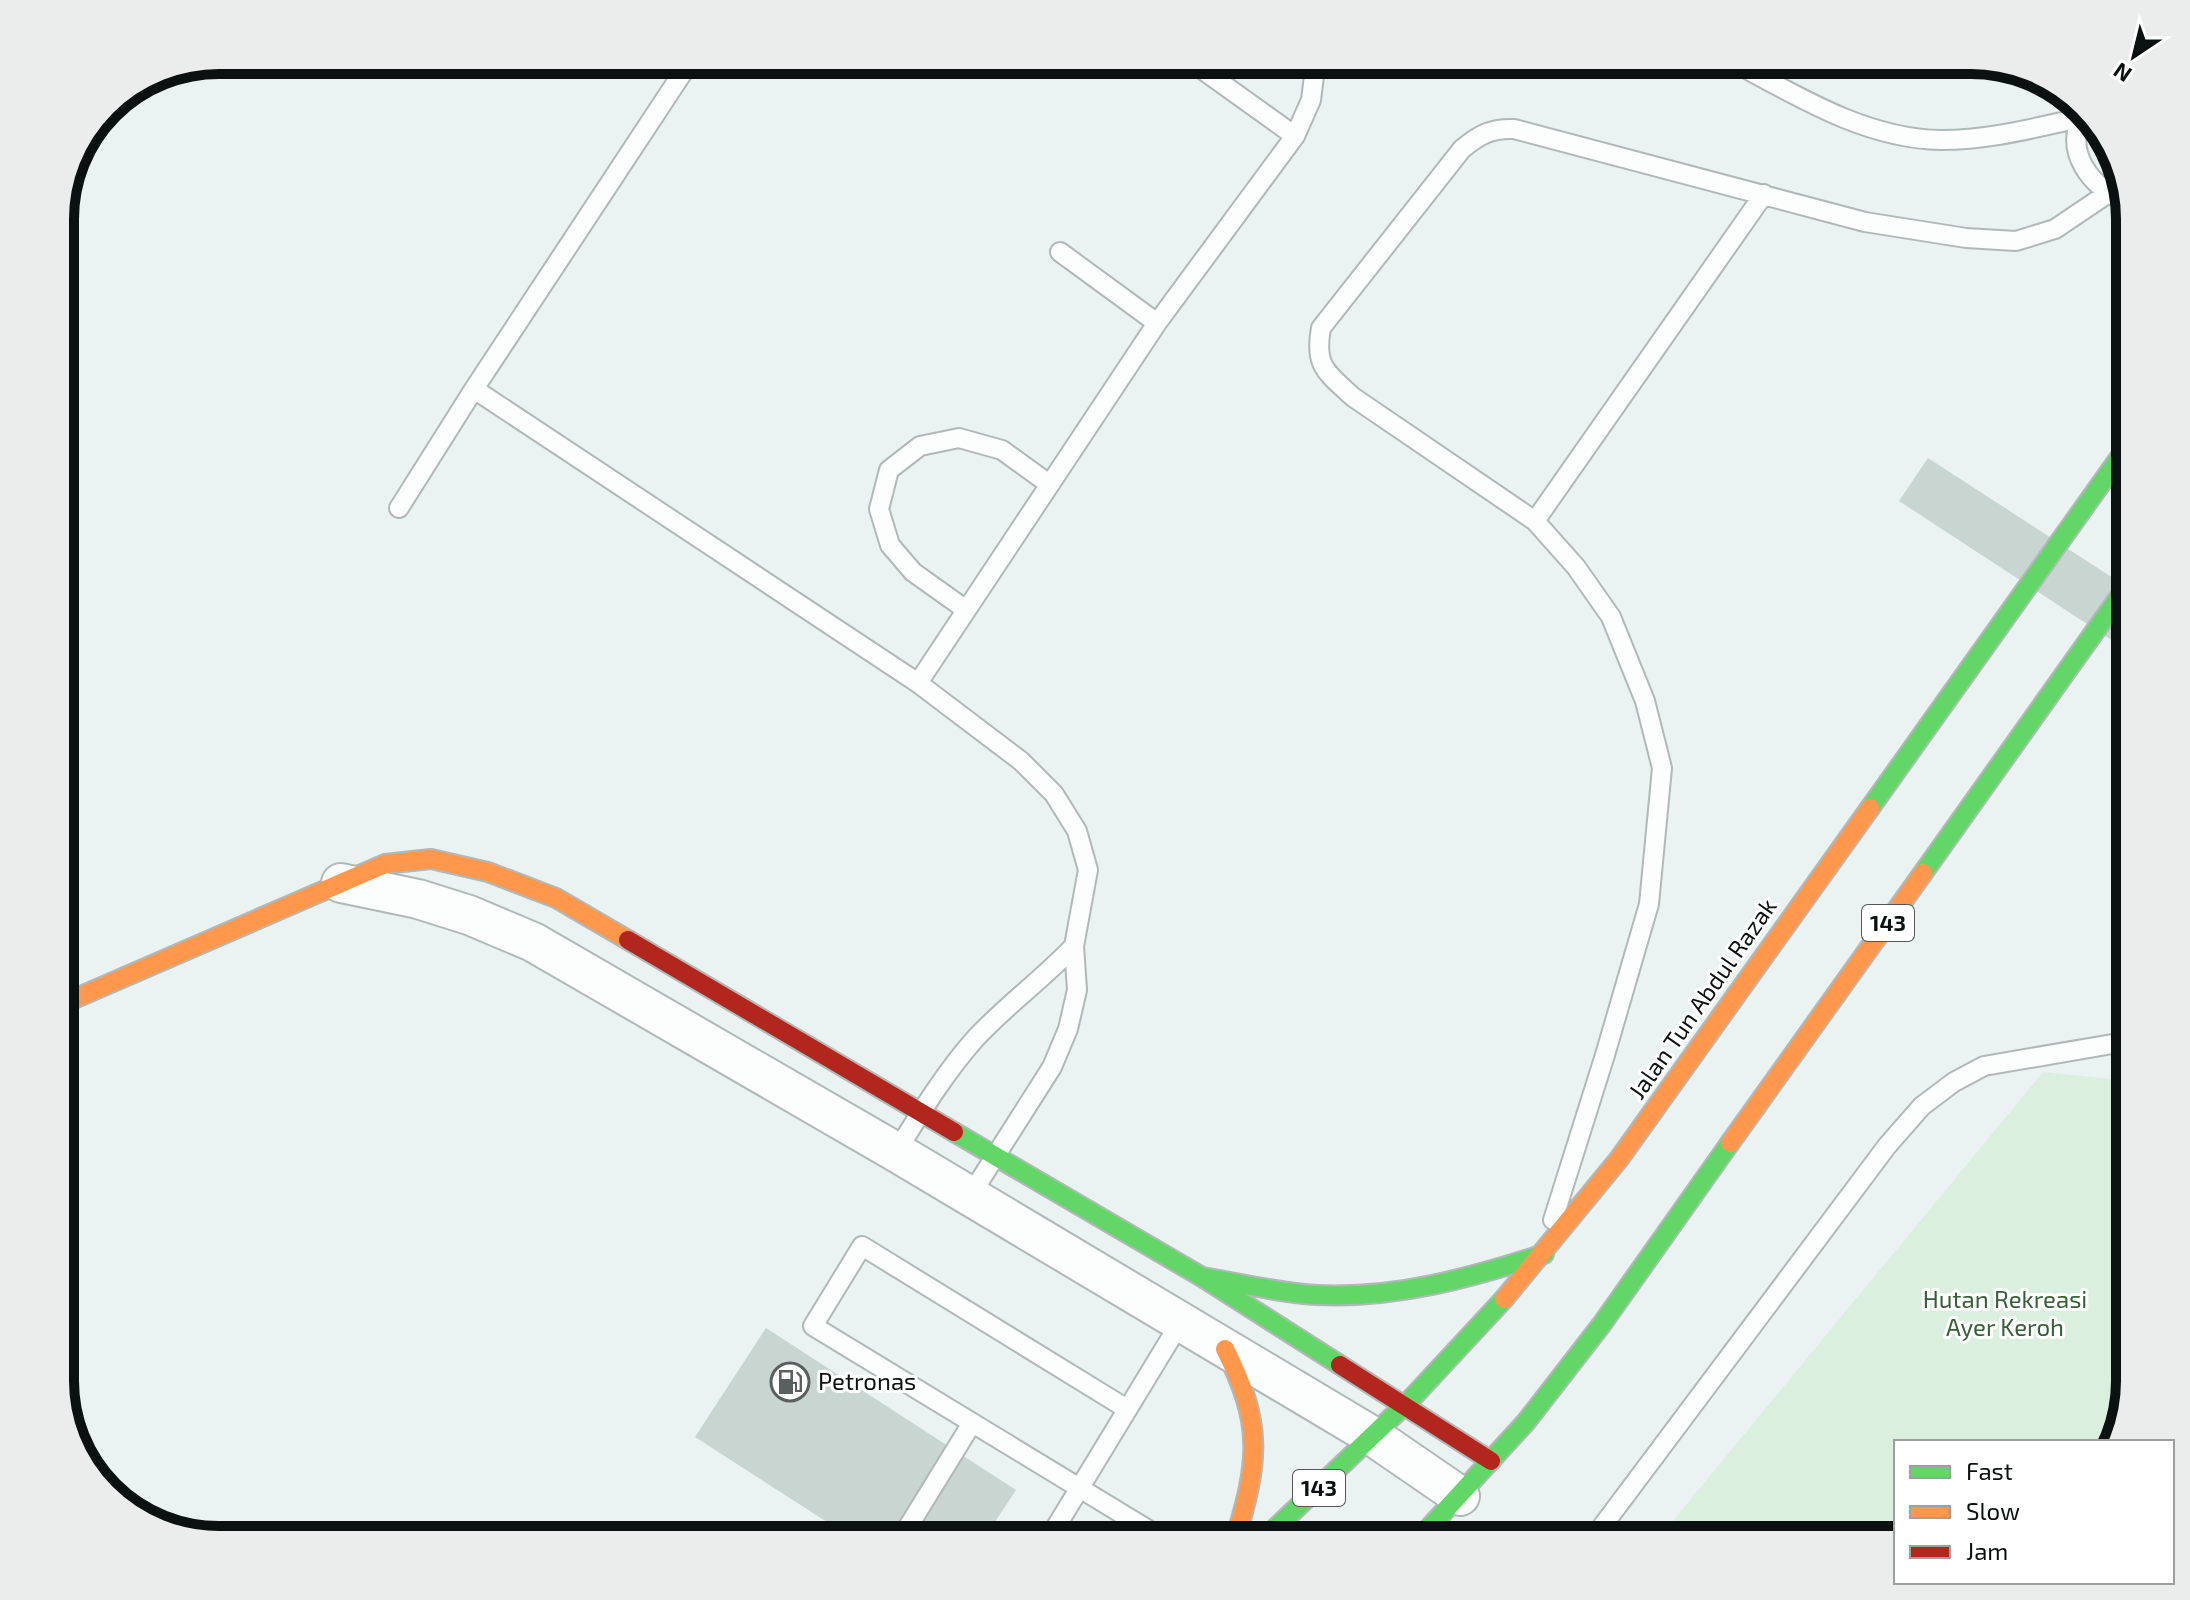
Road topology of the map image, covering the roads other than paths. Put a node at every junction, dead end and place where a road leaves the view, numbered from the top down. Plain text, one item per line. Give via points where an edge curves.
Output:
1 (682, 74) edge
2 (1209, 74) edge
3 (1314, 74) edge
4 (1756, 74) edge
5 (2073, 117) edge
6 (2080, 125) edge
7 (1295, 136) junction
8 (1764, 194) junction
9 (2107, 194) junction
10 (2114, 197) edge
11 (1060, 252) dead end
12 (1157, 323) junction
13 (474, 389) junction
14 (2116, 463) edge
15 (1049, 484) junction
16 (399, 508) dead end
17 (1535, 521) junction
18 (2116, 602) edge
19 (965, 609) junction
20 (918, 683) junction
21 (341, 883) junction
22 (1074, 946) junction
23 (74, 999) edge
24 (2116, 1043) edge
25 (921, 1112) junction
26 (896, 1152) junction
27 (994, 1155) junction
28 (970, 1196) junction
29 (1544, 1254) junction
30 (1202, 1277) junction
31 (1180, 1323) junction
32 (1225, 1349) junction
33 (1406, 1405) junction
34 (1127, 1409) junction
35 (972, 1423) junction
36 (1374, 1437) junction
37 (1491, 1461) junction
38 (1079, 1488) junction
39 (1460, 1496) junction
40 (909, 1526) edge
41 (1056, 1526) edge
42 (1142, 1526) edge
43 (1239, 1526) edge
44 (1278, 1526) edge
45 (1431, 1526) edge
46 (1602, 1526) edge

1 - 13 lane
2 - 7 lane
3 - 7 lane via 1311,100
4 - 5 lane via 1825,111 1890,133 1939,140 2008,134
6 - 9 lane via 2080,160
7 - 12 lane
8 - 9 lane via 1865,222 2016,241 2055,229
8 - 17 lane
8 - 17 lane via 1496,128 1462,149 1321,328 1316,352 1328,374 1353,397
9 - 10 lane
11 - 12 lane
12 - 15 lane
13 - 16 lane
13 - 20 lane
14 - 29 main road, Jalan Tun Abdul Razak / 143 via 1619,1159
15 - 19 lane
15 - 19 lane via 1002,450 959,438 920,446 889,470 879,509 890,545 913,572
17 - 29 lane via 1611,617 1645,701 1662,768 1649,904
18 - 37 main road, 143 via 1647,1264
19 - 20 lane
20 - 22 lane via 1021,761 1054,794 1077,831 1088,870
21 - 23 main road
21 - 25 main road via 385,864 431,859 488,872 542,893
21 - 26 street via 418,899 533,942
22 - 25 lane via 972,1042
22 - 27 lane via 1077,990 1068,1029 1052,1067
24 - 46 lane via 1984,1066 1922,1106
25 - 26 lane
25 - 27 main road
26 - 28 street
27 - 28 lane
27 - 30 main road
28 - 31 street
29 - 30 main road via 1439,1283 1321,1295
29 - 33 main road, Jalan Tun Abdul Razak / 143
30 - 33 main road
31 - 32 street
31 - 34 lane
32 - 36 street
32 - 43 main road via 1247,1395 1253,1428 1253,1460
33 - 36 main road, Jalan Tun Abdul Razak / 143
33 - 37 main road
34 - 35 lane via 862,1246 813,1326
34 - 38 lane
35 - 38 lane
35 - 40 lane
36 - 39 street
36 - 44 main road, Jalan Tun Abdul Razak / 143
37 - 39 main road, 143
38 - 41 lane
38 - 42 lane
39 - 45 main road, 143

